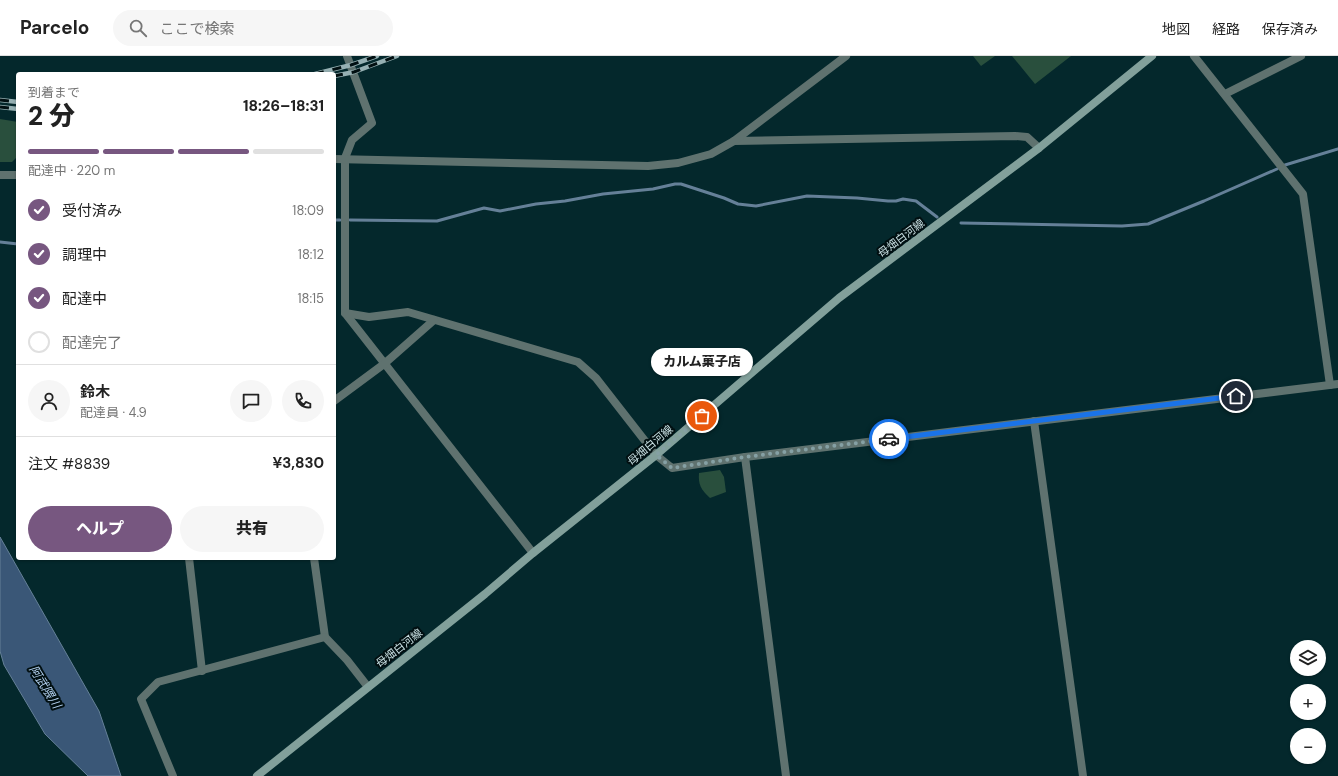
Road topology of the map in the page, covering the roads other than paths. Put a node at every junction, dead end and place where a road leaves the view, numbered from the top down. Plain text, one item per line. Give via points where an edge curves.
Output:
1 (347, 56) edge
2 (846, 56) edge
3 (1152, 56) edge
4 (1194, 56) edge
5 (1301, 56) edge
6 (1224, 94) junction
7 (734, 141) junction
8 (1039, 148) junction
9 (345, 158) junction
10 (336, 159) edge
11 (0, 175) edge
12 (16, 175) edge
13 (345, 313) junction
14 (434, 320) junction
15 (384, 364) junction
16 (1334, 384) edge
17 (336, 400) edge
18 (1034, 421) junction
19 (656, 455) junction
20 (745, 457) junction
21 (533, 553) junction
22 (189, 560) edge
23 (314, 560) edge
24 (325, 637) junction
25 (202, 671) junction
26 (368, 687) junction
27 (173, 776) edge
28 (257, 776) edge
29 (786, 776) edge
30 (1083, 776) edge

1 - 9 street via 372,123 352,140
2 - 7 street
3 - 8 main road, 母畑白河線
4 - 6 street
5 - 6 street
6 - 16 street via 1303,194
7 - 8 street via 1028,136
7 - 9 street via 711,154 678,163 648,166
8 - 19 main road, 母畑白河線 via 839,298
9 - 10 street
9 - 13 street
11 - 12 street
13 - 14 street via 369,317 408,312
13 - 15 street
14 - 15 street
14 - 19 street via 578,362 596,378
15 - 17 street
15 - 21 street
16 - 18 street
18 - 20 street
18 - 30 street
19 - 20 street via 672,468
19 - 21 main road, 母畑白河線
20 - 29 street
21 - 26 main road, 母畑白河線
22 - 25 street
23 - 24 street
24 - 25 street
24 - 26 street
25 - 27 street via 158,682 141,699
26 - 28 main road, 母畑白河線

